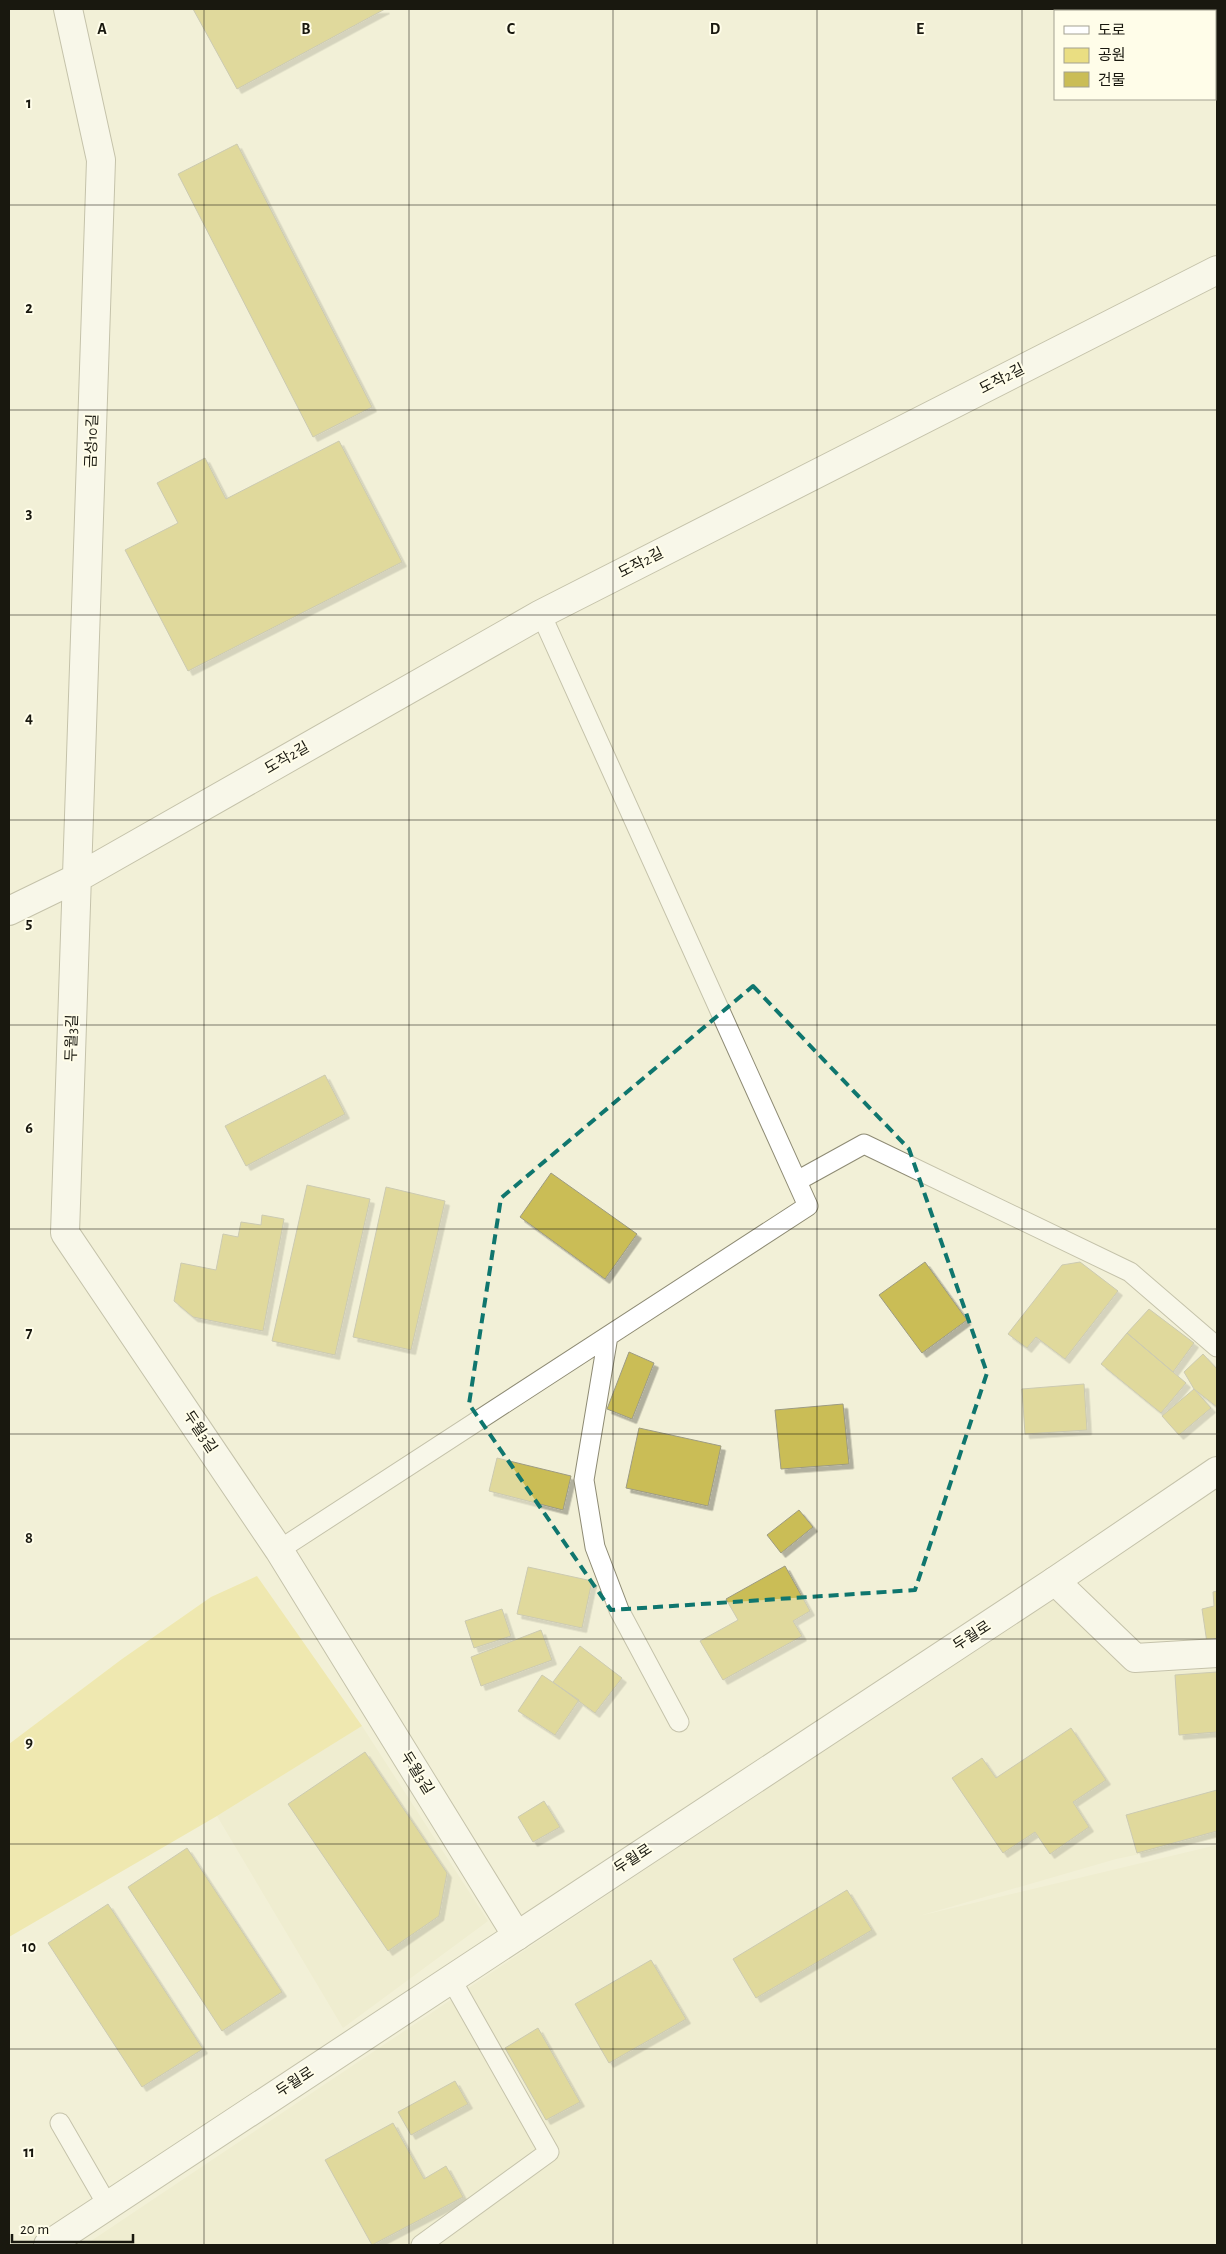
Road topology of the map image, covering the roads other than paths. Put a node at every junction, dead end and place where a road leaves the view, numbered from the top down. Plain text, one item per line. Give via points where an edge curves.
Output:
1 (68, 9) edge
2 (1217, 270) edge
3 (541, 614) junction
4 (77, 878) junction
5 (9, 911) edge
6 (797, 1181) junction
7 (608, 1336) junction
8 (1217, 1347) edge
9 (1217, 1471) edge
10 (279, 1550) junction
11 (1055, 1581) junction
12 (1217, 1653) edge
13 (679, 1722) dead end
14 (518, 1936) junction
15 (451, 1979) junction
16 (60, 2123) dead end
17 (108, 2206) junction
18 (48, 2245) edge
19 (421, 2245) edge

1 - 4 street, 금성10길 via 101,160
2 - 3 street, 도작2길
3 - 4 street, 도작2길
3 - 6 lane
4 - 5 street, 도작2길
4 - 10 street, 두월3길 via 65,1233
6 - 7 lane via 808,1206
6 - 8 lane via 864,1144 1130,1272
7 - 10 lane
7 - 13 lane via 584,1480 594,1538 619,1610
9 - 11 street, 두월로
10 - 14 street, 두월3길
11 - 12 street via 1135,1658
11 - 14 street, 두월로
14 - 15 street, 두월로
15 - 17 street, 두월로
15 - 19 lane via 550,2152
16 - 17 lane
17 - 18 street, 두월로

